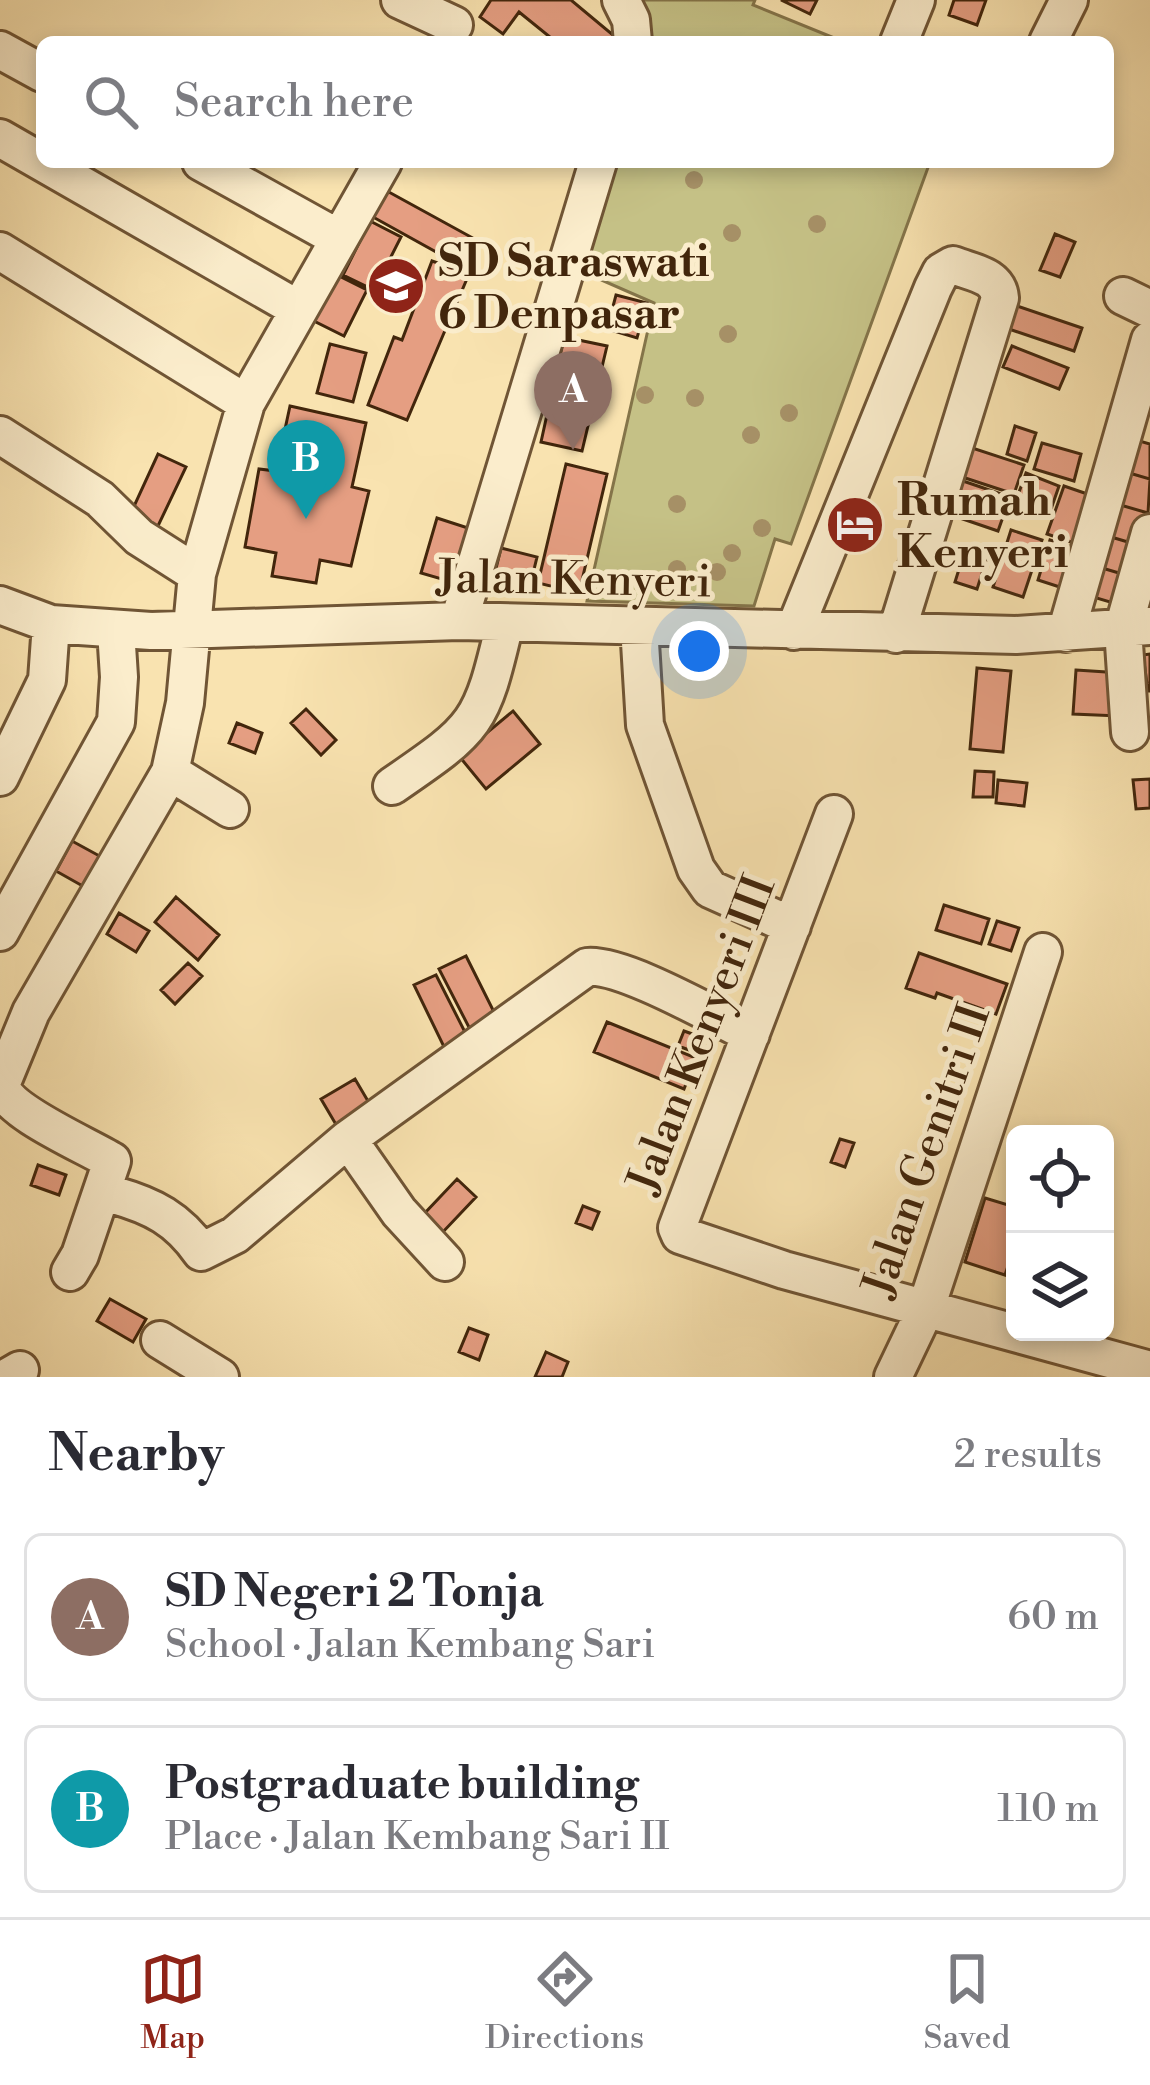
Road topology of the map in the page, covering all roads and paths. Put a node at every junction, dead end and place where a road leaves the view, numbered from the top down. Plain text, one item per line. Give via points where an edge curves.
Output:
1 (400, 0) edge
2 (621, 0) edge
3 (916, 0) edge
4 (1069, 0) edge
5 (455, 22) edge
6 (632, 36) edge
7 (901, 36) edge
8 (1051, 36) edge
9 (0, 50) edge
10 (36, 71) edge
11 (0, 138) edge
12 (36, 159) edge
13 (52, 168) edge
14 (212, 168) edge
15 (379, 168) edge
16 (596, 168) edge
17 (338, 238) junction
18 (1, 254) edge
19 (298, 309) junction
20 (1150, 340) edge
21 (246, 404) junction
22 (0, 435) edge
23 (1150, 532) edge
24 (197, 574) junction
25 (0, 605) edge
26 (459, 621) junction
27 (505, 623) junction
28 (51, 624) junction
29 (639, 626) junction
30 (1137, 628) edge
31 (116, 630) junction
32 (192, 630) junction
33 (794, 631) junction
34 (1066, 633) junction
35 (896, 634) junction
36 (1130, 733) dead end
37 (170, 772) junction
38 (0, 777) edge
39 (392, 786) dead end
40 (230, 809) dead end
41 (834, 814) dead end
42 (792, 926) junction
43 (0, 932) edge
44 (1043, 952) dead end
45 (751, 1034) junction
46 (348, 1138) junction
47 (114, 1195) dead end
48 (446, 1262) dead end
49 (70, 1272) dead end
50 (926, 1308) junction
51 (160, 1340) dead end
52 (1150, 1370) edge
53 (220, 1377) edge
54 (893, 1377) edge

1 - 5 street
2 - 6 street
3 - 7 street
4 - 8 street
9 - 10 street
11 - 12 street
13 - 19 street
14 - 17 street
15 - 17 street
16 - 26 street
17 - 19 street
18 - 21 street
19 - 21 street
20 - 34 street
21 - 24 street
22 - 24 street
23 - 30 street
24 - 32 street
25 - 28 street, Jalan Kenyeri
26 - 27 street, Jalan Kenyeri
26 - 32 street, Jalan Kenyeri
27 - 29 street, Jalan Kenyeri
27 - 39 street via 489,691 470,728
28 - 31 street, Jalan Kenyeri
28 - 38 street via 47,680
29 - 33 street, Jalan Kenyeri
29 - 42 street via 645,725 696,869 710,889
30 - 34 street, Jalan Kenyeri
30 - 36 street
31 - 32 street, Jalan Kenyeri
31 - 43 street via 116,722
32 - 37 street
33 - 35 street, Jalan Kenyeri
33 - 35 street via 934,288 953,265 994,280 1000,298
34 - 35 street, Jalan Kenyeri
37 - 40 street
37 - 49 street via 31,1012 1,1084 23,1110 112,1161
41 - 42 street, Jalan Kenyeri III
42 - 45 street, Jalan Kenyeri III
44 - 50 street, Jalan Genitri II
45 - 46 street via 624,974 586,967
45 - 50 street, Jalan Kenyeri III via 680,1235
46 - 47 street via 235,1235 201,1252 162,1211
46 - 48 street
50 - 52 street, Jalan Kenyeri III
50 - 54 street, Jalan Genitri II
51 - 53 street

